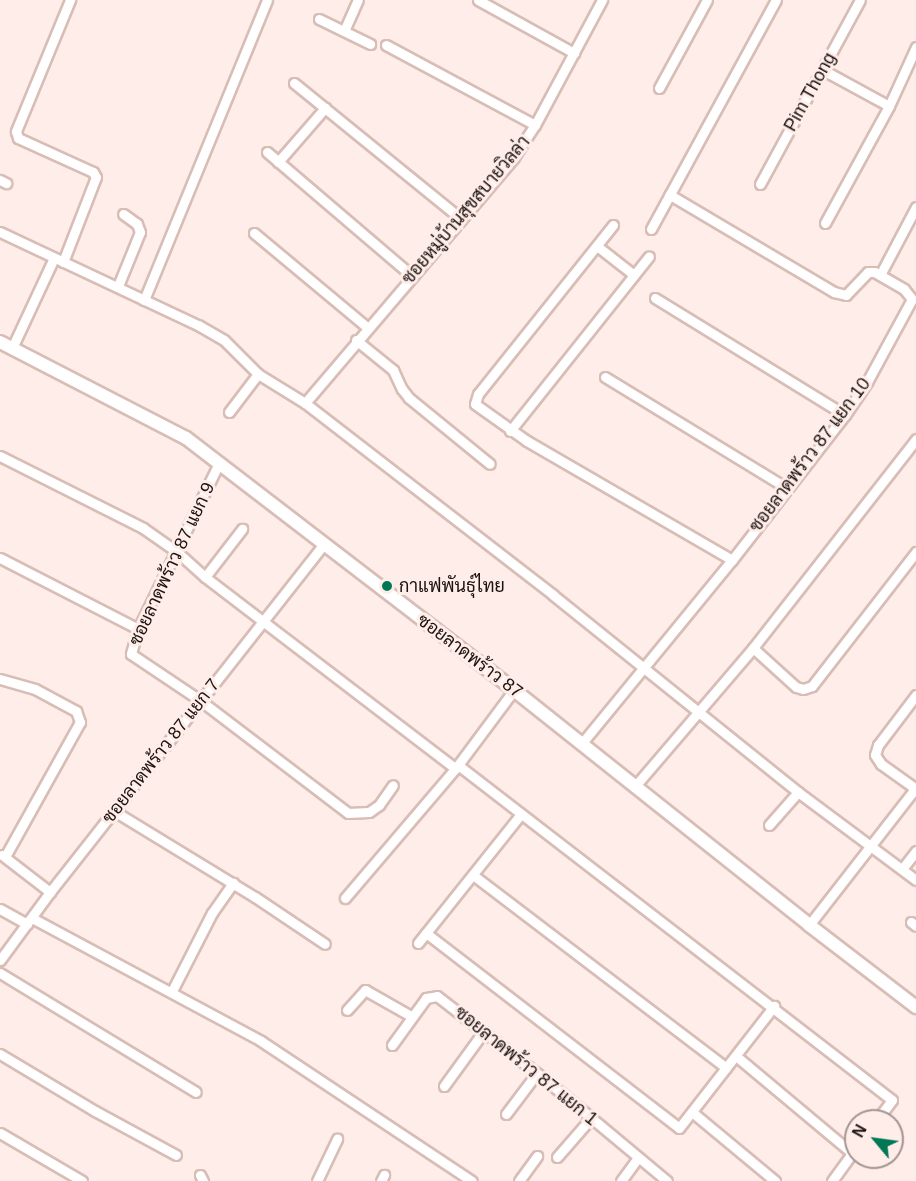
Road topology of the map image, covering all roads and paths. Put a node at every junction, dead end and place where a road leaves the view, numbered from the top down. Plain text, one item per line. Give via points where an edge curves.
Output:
1 (70, 0) edge
2 (267, 0) edge
3 (358, 0) edge
4 (478, 0) edge
5 (602, 0) edge
6 (707, 0) edge
7 (776, 0) edge
8 (860, 0) edge
9 (319, 19) dead end
10 (344, 31) junction
11 (370, 44) dead end
12 (387, 45) dead end
13 (916, 47) edge
14 (574, 52) junction
15 (823, 70) junction
16 (294, 82) dead end
17 (659, 88) dead end
18 (889, 106) junction
19 (325, 108) junction
20 (535, 125) junction
21 (267, 152) dead end
22 (278, 162) junction
23 (760, 184) dead end
24 (670, 195) junction
25 (916, 207) edge
26 (123, 214) dead end
27 (460, 218) junction
28 (825, 224) dead end
29 (613, 225) dead end
30 (651, 228) dead end
31 (0, 232) edge
32 (254, 233) dead end
33 (597, 246) junction
34 (649, 256) dead end
35 (59, 260) junction
36 (634, 275) junction
37 (880, 275) junction
38 (412, 276) junction
39 (118, 286) junction
40 (655, 298) dead end
41 (144, 300) junction
42 (368, 327) junction
43 (356, 340) junction
44 (0, 342) edge
45 (12, 348) junction
46 (258, 374) junction
47 (605, 377) dead end
48 (305, 403) junction
49 (229, 412) dead end
50 (845, 415) junction
51 (510, 430) junction
52 (916, 439) edge
53 (0, 456) edge
54 (219, 463) junction
55 (490, 464) dead end
56 (787, 488) junction
57 (242, 529) dead end
58 (324, 544) junction
59 (175, 550) junction
60 (916, 552) edge
61 (0, 558) edge
62 (732, 560) junction
63 (205, 577) junction
64 (264, 621) junction
65 (138, 629) junction
66 (753, 648) junction
67 (643, 667) junction
68 (0, 679) edge
69 (514, 690) junction
70 (916, 695) edge
71 (201, 701) junction
72 (698, 711) junction
73 (582, 743) junction
74 (456, 766) junction
75 (393, 785) dead end
76 (636, 785) junction
77 (916, 789) edge
78 (798, 792) junction
79 (114, 811) junction
80 (520, 814) junction
81 (769, 825) dead end
82 (872, 846) junction
83 (916, 851) edge
84 (2, 855) edge
85 (902, 869) junction
86 (473, 875) junction
87 (916, 880) edge
88 (232, 884) junction
89 (50, 892) junction
90 (345, 898) dead end
91 (0, 909) edge
92 (29, 921) junction
93 (809, 925) junction
94 (426, 933) junction
95 (325, 944) dead end
96 (418, 944) dead end
97 (0, 960) edge
98 (0, 973) edge
99 (172, 991) junction
100 (774, 1006) junction
101 (916, 1007) edge
102 (347, 1010) dead end
103 (411, 1017) junction
104 (484, 1031) junction
105 (392, 1045) dead end
106 (0, 1054) edge
107 (736, 1056) junction
108 (726, 1068) junction
109 (537, 1073) junction
110 (444, 1086) dead end
111 (196, 1092) dead end
112 (885, 1109) edge
113 (692, 1112) junction
114 (506, 1114) dead end
115 (591, 1118) junction
116 (0, 1133) edge
117 (337, 1139) dead end
118 (844, 1142) edge
119 (176, 1155) dead end
120 (537, 1156) dead end
121 (557, 1157) dead end
122 (639, 1158) junction
123 (844, 1164) edge
124 (82, 1181) edge
125 (317, 1181) edge
126 (472, 1181) edge
127 (519, 1181) edge
128 (621, 1181) edge
129 (668, 1181) edge
130 (775, 1181) edge
131 (832, 1181) edge

1 - 35 street via 16,131 18,138 93,172 96,177
2 - 41 street
3 - 10 street
4 - 14 street
5 - 14 street, ซอยหมู่บ้านสุขสบายวิลล่า
6 - 17 street
7 - 24 street
8 - 15 street, Pim Thong
9 - 10 street
10 - 11 street
12 - 20 street
13 - 18 street
14 - 20 street, ซอยหมู่บ้านสุขสบายวิลล่า
15 - 18 street
15 - 23 street, Pim Thong
16 - 19 street
18 - 28 street
19 - 22 street
19 - 27 street
20 - 27 street, ซอยหมู่บ้านสุขสบายวิลล่า via 514,157
21 - 22 street
22 - 38 street
24 - 30 street
24 - 37 street via 840,295 851,292 868,272
25 - 37 street
26 - 39 street via 137,224 140,232
27 - 38 street, ซอยหมู่บ้านสุขสบายวิลล่า
29 - 33 street
31 - 35 street
32 - 42 street
33 - 36 street
33 - 51 street via 476,399 478,408
34 - 36 street
35 - 39 street
35 - 45 street
36 - 51 street
37 - 50 street, ซอยลาดพร้าว 87 แยก 10 via 904,289 912,299
38 - 42 street, ซอยหมู่บ้านสุขสบายวิลล่า
39 - 41 street
40 - 50 street
41 - 46 street via 224,340
42 - 43 street, ซอยหมู่บ้านสุขสบายวิลล่า
43 - 48 street, ซอยหมู่บ้านสุขสบายวิลล่า
43 - 55 street via 393,370 409,398
44 - 45 street, ซอยลาดพร้าว 87
45 - 54 street, ซอยลาดพร้าว 87 via 186,438
46 - 48 street
46 - 49 street
47 - 56 street
48 - 67 street
50 - 56 street, ซอยลาดพร้าว 87 แยก 10
51 - 62 street
52 - 66 street
53 - 59 street via 143,528
54 - 58 street, ซอยลาดพร้าว 87
54 - 59 street, ซอยลาดพร้าว 87 แยก 9
56 - 62 street, ซอยลาดพร้าว 87 แยก 10
57 - 63 street
58 - 64 street, ซอยลาดพร้าว 87 แยก 7
58 - 69 street, ซอยลาดพร้าว 87
59 - 63 street
59 - 65 street, ซอยลาดพร้าว 87 แยก 9
60 - 66 street via 812,686 796,687
61 - 65 street
62 - 67 street, ซอยลาดพร้าว 87 แยก 10
63 - 64 street
64 - 71 street, ซอยลาดพร้าว 87 แยก 7
64 - 74 street
65 - 71 street, ซอยลาดพร้าว 87 แยก 9 via 130,649 135,659
66 - 72 street
67 - 72 street
67 - 73 street, ซอยลาดพร้าว 87 แยก 10
68 - 84 street via 35,689 76,711 80,722
69 - 73 street, ซอยลาดพร้าว 87
69 - 74 street
70 - 77 street via 878,745 875,755 881,764
71 - 75 street, ซอยลาดพร้าว 87 แยก 9 via 348,813 369,813
71 - 79 street, ซอยลาดพร้าว 87 แยก 7
72 - 76 street
72 - 78 street
73 - 76 street, ซอยลาดพร้าว 87
74 - 80 street
74 - 90 street
76 - 93 street, ซอยลาดพร้าว 87
77 - 82 street
78 - 81 street
78 - 82 street
79 - 88 street
79 - 89 street, ซอยลาดพร้าว 87 แยก 7
80 - 86 street
80 - 100 street
82 - 85 street
82 - 93 street
83 - 85 street
84 - 89 street
85 - 87 street
86 - 94 street
86 - 108 street
88 - 95 street
88 - 99 street
89 - 92 street, ซอยลาดพร้าว 87 แยก 7
91 - 92 street
92 - 97 street, ซอยลาดพร้าว 87 แยก 7
92 - 99 street
93 - 101 street, ซอยลาดพร้าว 87
94 - 96 street
94 - 113 street via 678,1128
98 - 111 street
99 - 126 street via 312,1072
100 - 107 street
100 - 112 street via 892,1100
102 - 103 street via 365,990
103 - 104 street, ซอยลาดพร้าว 87 แยก 1 via 426,998 437,996
103 - 105 street, ซอยลาดพร้าว 87 แยก 1
104 - 109 street, ซอยลาดพร้าว 87 แยก 1
104 - 110 street
106 - 119 street
107 - 108 street
107 - 118 street
108 - 113 street
109 - 114 street
109 - 115 street, ซอยลาดพร้าว 87 แยก 1
113 - 130 street
115 - 121 street
115 - 122 street, ซอยลาดพร้าว 87 แยก 1
116 - 124 street
117 - 125 street
120 - 127 street
122 - 128 street
122 - 129 street, ซอยลาดพร้าว 87 แยก 1
123 - 131 street

